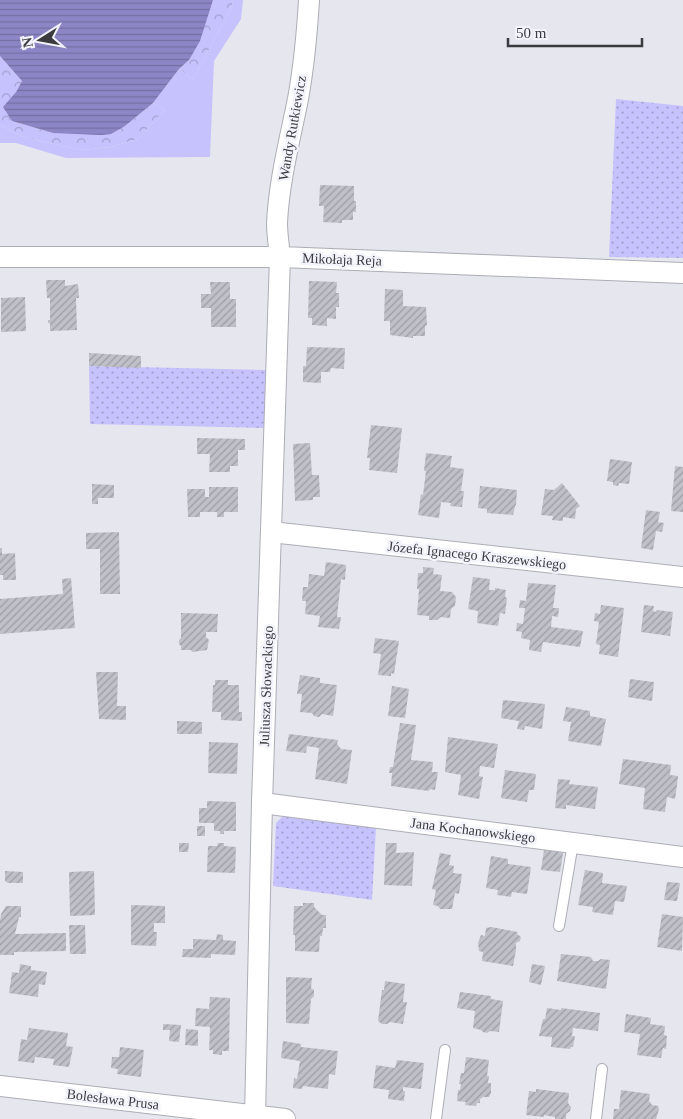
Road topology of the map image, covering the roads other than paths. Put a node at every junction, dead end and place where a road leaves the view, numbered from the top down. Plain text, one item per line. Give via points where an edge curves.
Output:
1 (309, 0) edge
2 (0, 257) edge
3 (280, 257) junction
4 (683, 273) edge
5 (271, 532) junction
6 (683, 577) edge
7 (262, 804) junction
8 (573, 843) junction
9 (683, 857) edge
10 (559, 926) dead end
11 (445, 1050) dead end
12 (602, 1069) dead end
13 (0, 1086) edge
14 (255, 1116) junction
15 (285, 1119) edge
16 (436, 1119) edge
17 (596, 1119) edge

1 - 3 street, Wandy Rutkiewicz via 302,77 280,195 277,224
2 - 3 street, Mikołaja Reja
3 - 4 street, Mikołaja Reja
3 - 5 street, Juliusza Słowackiego
5 - 6 street, Józefa Ignacego Kraszewskiego
5 - 7 street, Juliusza Słowackiego
7 - 8 street, Jana Kochanowskiego
7 - 14 street, Juliusza Słowackiego
8 - 9 street, Jana Kochanowskiego
8 - 10 lane
11 - 16 lane
12 - 17 lane
13 - 14 street, Bolesława Prusa
14 - 15 street, Bolesława Prusa

